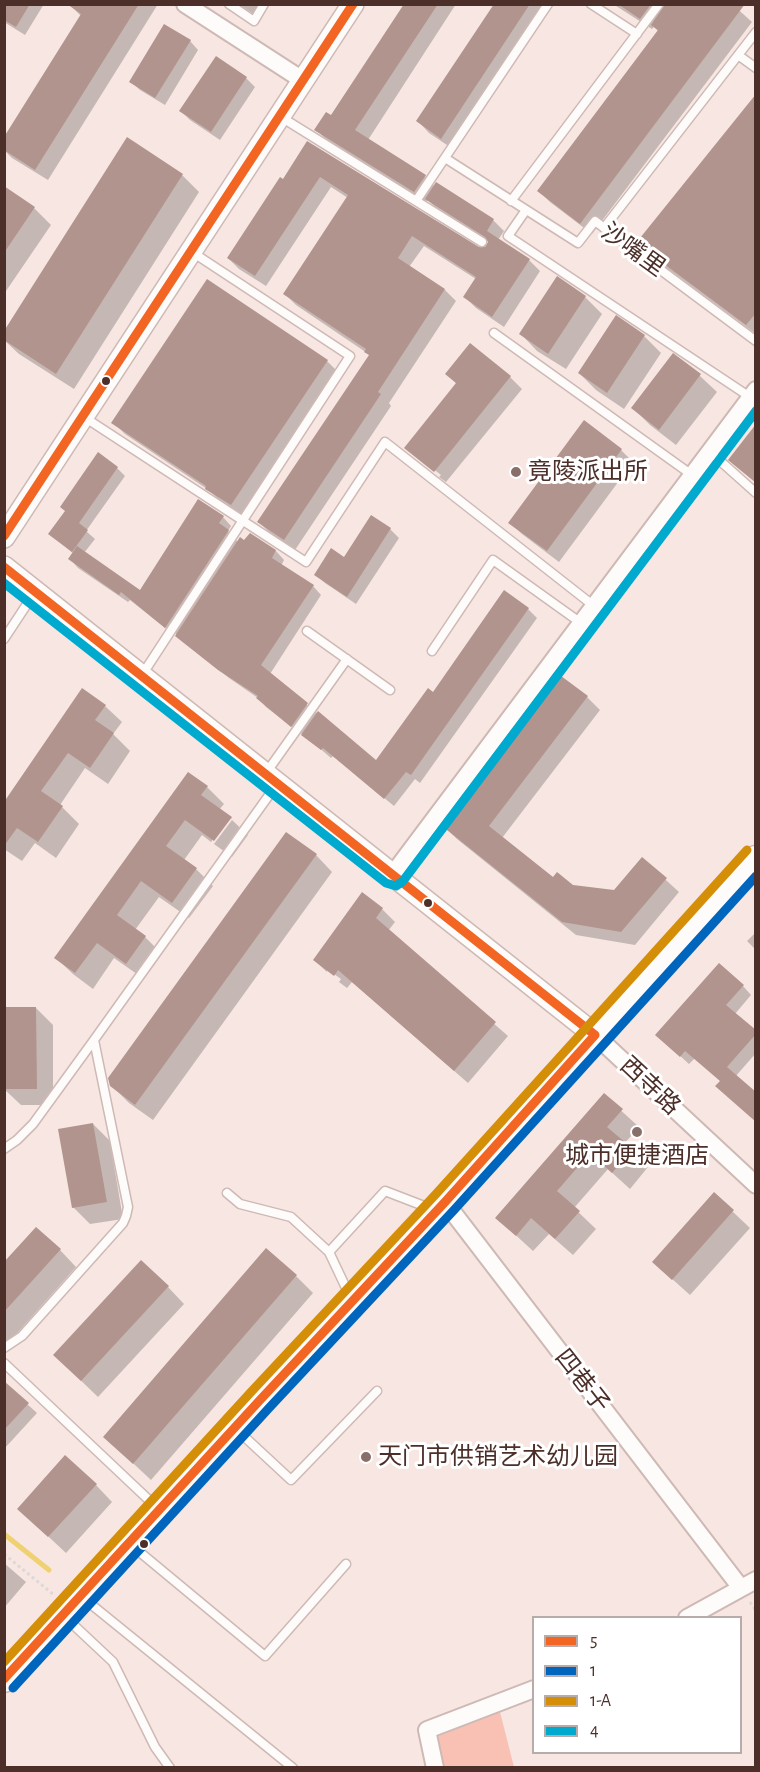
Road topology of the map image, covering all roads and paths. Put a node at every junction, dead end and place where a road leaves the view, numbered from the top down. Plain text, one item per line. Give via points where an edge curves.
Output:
1 (185, 4) edge
2 (229, 4) edge
3 (264, 4) edge
4 (353, 4) edge
5 (548, 4) edge
6 (591, 4) edge
7 (659, 4) edge
8 (756, 32) edge
9 (638, 33) junction
10 (738, 55) junction
11 (756, 68) edge
12 (304, 81) junction
13 (281, 117) junction
14 (445, 158) junction
15 (416, 201) junction
16 (512, 201) junction
17 (526, 210) junction
18 (604, 228) junction
19 (482, 242) dead end
20 (192, 252) junction
21 (494, 333) dead end
22 (756, 341) edge
23 (753, 394) edge
24 (84, 417) junction
25 (709, 451) junction
26 (692, 475) junction
27 (756, 493) edge
28 (242, 521) junction
29 (4, 537) edge
30 (4, 567) edge
31 (36, 592) junction
32 (594, 606) junction
33 (581, 623) junction
34 (307, 631) dead end
35 (4, 639) edge
36 (432, 651) dead end
37 (347, 659) junction
38 (142, 676) junction
39 (390, 690) dead end
40 (272, 778) junction
41 (756, 842) edge
42 (756, 858) edge
43 (393, 874) junction
44 (590, 1032) junction
45 (94, 1040) junction
46 (4, 1149) edge
47 (756, 1185) edge
48 (227, 1193) dead end
49 (434, 1204) junction
50 (329, 1252) junction
51 (346, 1290) junction
52 (4, 1348) edge
53 (4, 1363) edge
54 (377, 1391) dead end
55 (235, 1428) junction
56 (151, 1502) junction
57 (129, 1544) junction
58 (4, 1554) edge
59 (346, 1564) dead end
60 (748, 1584) edge
61 (69, 1604) junction
62 (689, 1616) edge
63 (4, 1662) edge
64 (4, 1680) edge
65 (532, 1690) edge
66 (170, 1767) edge
67 (293, 1767) edge
68 (435, 1767) edge

1 - 12 street
2 - 3 lane via 254,21
4 - 12 street
5 - 14 lane
6 - 9 lane
7 - 9 lane
8 - 10 lane
9 - 16 lane
10 - 11 lane
10 - 18 lane
12 - 13 street
13 - 15 lane
13 - 20 street
14 - 15 lane
14 - 16 lane, 沙嘴里
15 - 19 lane
16 - 17 lane, 沙嘴里
17 - 18 lane, 沙嘴里 via 578,243 595,221
17 - 23 lane via 508,236
18 - 22 lane, 沙嘴里
20 - 24 street
20 - 28 lane via 350,356
21 - 26 lane
23 - 25 street
24 - 28 lane
24 - 29 street
25 - 26 street
25 - 27 lane
26 - 32 street
28 - 32 lane via 306,562 386,442
28 - 38 lane
30 - 31 street, 西寺路
31 - 35 lane
31 - 38 street, 西寺路
32 - 33 street
33 - 36 lane via 493,560
33 - 43 street
34 - 37 lane
37 - 39 lane
37 - 40 lane
38 - 40 street, 西寺路
40 - 43 street, 西寺路
40 - 45 lane
41 - 44 main road
42 - 44 main road
43 - 44 street, 西寺路
44 - 47 street, 西寺路
44 - 49 main road
45 - 46 lane via 33,1124
45 - 52 lane via 128,1207 126,1216 22,1336
48 - 50 lane via 240,1204 291,1217
49 - 50 lane via 385,1191
49 - 51 main road
49 - 55 main road
49 - 60 street, 四巷子
50 - 51 lane
51 - 56 main road
53 - 56 lane
54 - 55 lane via 291,1479
55 - 57 main road
56 - 61 main road
57 - 59 lane via 265,1656
57 - 61 main road
58 - 61 path
60 - 62 street
61 - 63 main road
61 - 64 main road
61 - 66 lane via 113,1662 155,1747
61 - 67 lane
65 - 68 street via 427,1730

